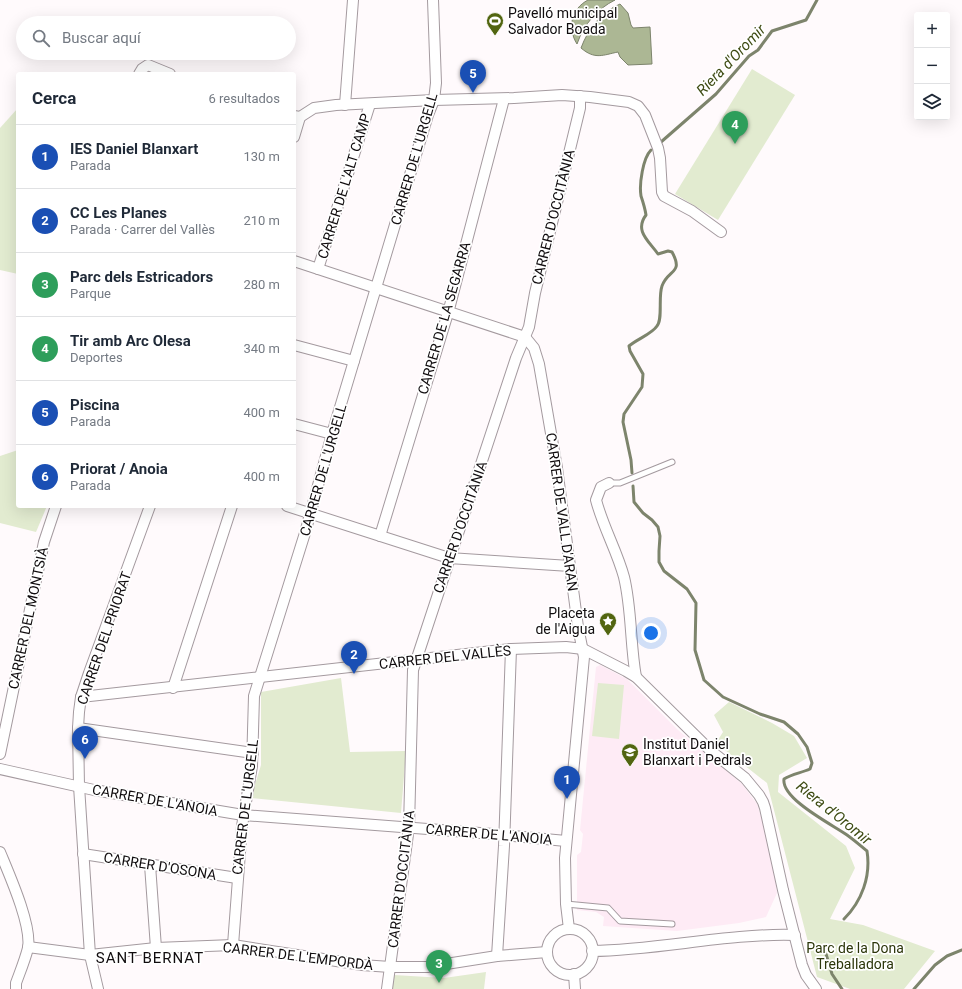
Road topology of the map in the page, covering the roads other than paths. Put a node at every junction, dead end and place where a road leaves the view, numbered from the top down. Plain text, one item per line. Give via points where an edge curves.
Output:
1 (353, 0) edge
2 (433, 0) edge
3 (140, 72) edge
4 (165, 72) edge
5 (580, 96) junction
6 (504, 99) junction
7 (434, 100) junction
8 (370, 104) junction
9 (346, 105) junction
10 (297, 116) edge
11 (721, 232) dead end
12 (296, 262) edge
13 (318, 269) junction
14 (376, 289) junction
15 (448, 313) junction
16 (525, 337) junction
17 (296, 346) edge
18 (354, 361) junction
19 (296, 425) edge
20 (332, 434) junction
21 (672, 462) dead end
22 (609, 483) joint
23 (55, 508) edge
24 (149, 508) edge
25 (231, 508) edge
26 (293, 508) edge
27 (310, 514) junction
28 (380, 536) junction
29 (449, 558) junction
30 (570, 566) junction
31 (511, 649) junction
32 (583, 649) junction
33 (415, 660) junction
34 (636, 677) junction
35 (259, 678) junction
36 (173, 688) junction
37 (81, 697) junction
38 (78, 728) junction
39 (253, 753) junction
40 (0, 754) edge
41 (0, 769) edge
42 (79, 786) junction
43 (244, 815) junction
44 (409, 827) junction
45 (504, 835) junction
46 (566, 841) junction
47 (0, 852) edge
48 (83, 854) junction
49 (150, 865) junction
50 (237, 878) junction
51 (566, 904) junction
52 (672, 924) dead end
53 (570, 929) junction
54 (795, 935) junction
55 (233, 945) junction
56 (28, 947) junction
57 (156, 948) junction
58 (592, 951) junction
59 (547, 952) junction
60 (90, 955) junction
61 (497, 956) junction
62 (390, 967) junction
63 (574, 974) junction
64 (16, 989) edge
65 (98, 989) edge
66 (387, 989) edge
67 (575, 989) edge
68 (816, 989) edge

1 - 9 street
2 - 7 street, CARRER DE L'URGELL via 436,83
3 - 4 street via 148,65
5 - 6 street
5 - 11 street via 624,101 638,106 645,115 659,152 664,196 692,211
5 - 16 street, CARRER D'OCCITÀNIA via 580,108
6 - 7 street
6 - 15 street, CARRER DE LA SEGARRA
7 - 8 street
7 - 14 street, CARRER DE L'URGELL
8 - 9 street
8 - 13 street, CARRER DE L'ALT CAMP
9 - 10 street via 314,108
12 - 13 street
13 - 14 street
14 - 15 street
14 - 18 street, CARRER DE L'URGELL
15 - 16 street
15 - 28 street, CARRER DE LA SEGARRA
16 - 29 street, CARRER D'OCCITÀNIA
16 - 30 street, CARRER DE VALL D'ARAN via 534,348 539,364 557,468
17 - 18 street
18 - 20 street, CARRER DE L'URGELL
19 - 20 street
20 - 27 street, CARRER DE L'URGELL
21 - 22 lane via 620,483
22 - 34 street via 601,487 596,500 624,579 630,608 631,646
23 - 40 street, CARRER DEL MONTSIÀ via 40,562
24 - 37 street, CARRER DEL PRIORAT
25 - 36 street
26 - 27 street
27 - 28 street
27 - 35 street, CARRER DE L'URGELL
28 - 29 street
29 - 30 street
29 - 33 street, CARRER D'OCCITÀNIA
30 - 32 street, CARRER DE VALL D'ARAN
31 - 32 street, CARRER DEL VALLÈS
31 - 33 street, CARRER DEL VALLÈS
31 - 45 street
32 - 34 street, CARRER DEL VALLÈS
32 - 46 street, CARRER DE VALL D'ARAN via 584,664
33 - 35 street, CARRER DEL VALLÈS
33 - 44 street, CARRER D'OCCITÀNIA via 412,678
34 - 54 street, CARRER DEL VALLÈS via 711,751 745,778 763,802
35 - 36 street, CARRER DEL VALLÈS
35 - 39 street, CARRER DE L'URGELL via 254,696
36 - 37 street, CARRER DEL VALLÈS
37 - 38 street, CARRER DEL PRIORAT
38 - 39 street
38 - 42 street, CARRER DEL PRIORAT
39 - 43 street, CARRER DE L'URGELL
41 - 42 street, CARRER DE L'ANOIA
42 - 43 street, CARRER DE L'ANOIA
42 - 48 street, CARRER DEL PRIORAT
43 - 44 street, CARRER DE L'ANOIA
43 - 50 street, CARRER DE L'URGELL
44 - 45 street, CARRER DE L'ANOIA
44 - 62 street, CARRER D'OCCITÀNIA
45 - 46 street, CARRER DE L'ANOIA
45 - 61 street
46 - 51 street, CARRER DE VALL D'ARAN
47 - 56 street via 20,901 28,934
48 - 49 street, CARRER D'OSONA
48 - 60 street, CARRER DEL PRIORAT
49 - 50 street, CARRER D'OSONA
49 - 57 street
50 - 55 street, CARRER DE L'URGELL
51 - 52 lane via 608,908 620,921
51 - 53 street, CARRER DE VALL D'ARAN
53 - 58 street via 584,934 591,944
53 - 59 street via 562,930 553,936
54 - 58 street via 733,937
54 - 68 street, CARRER DEL VALLÈS via 802,965
55 - 57 street, CARRER DE L'EMPORDÀ
55 - 62 street, CARRER DE L'EMPORDÀ
56 - 60 street, CARRER DE L'EMPORDÀ
56 - 64 street
57 - 60 street, CARRER DE L'EMPORDÀ
58 - 63 street via 589,964
59 - 61 street, CARRER DE L'EMPORDÀ
59 - 63 street via 549,961 557,971
60 - 65 street, CARRER DEL PRIORAT
61 - 62 street, CARRER DE L'EMPORDÀ via 427,967
62 - 66 street, CARRER D'OCCITÀNIA
63 - 67 street

